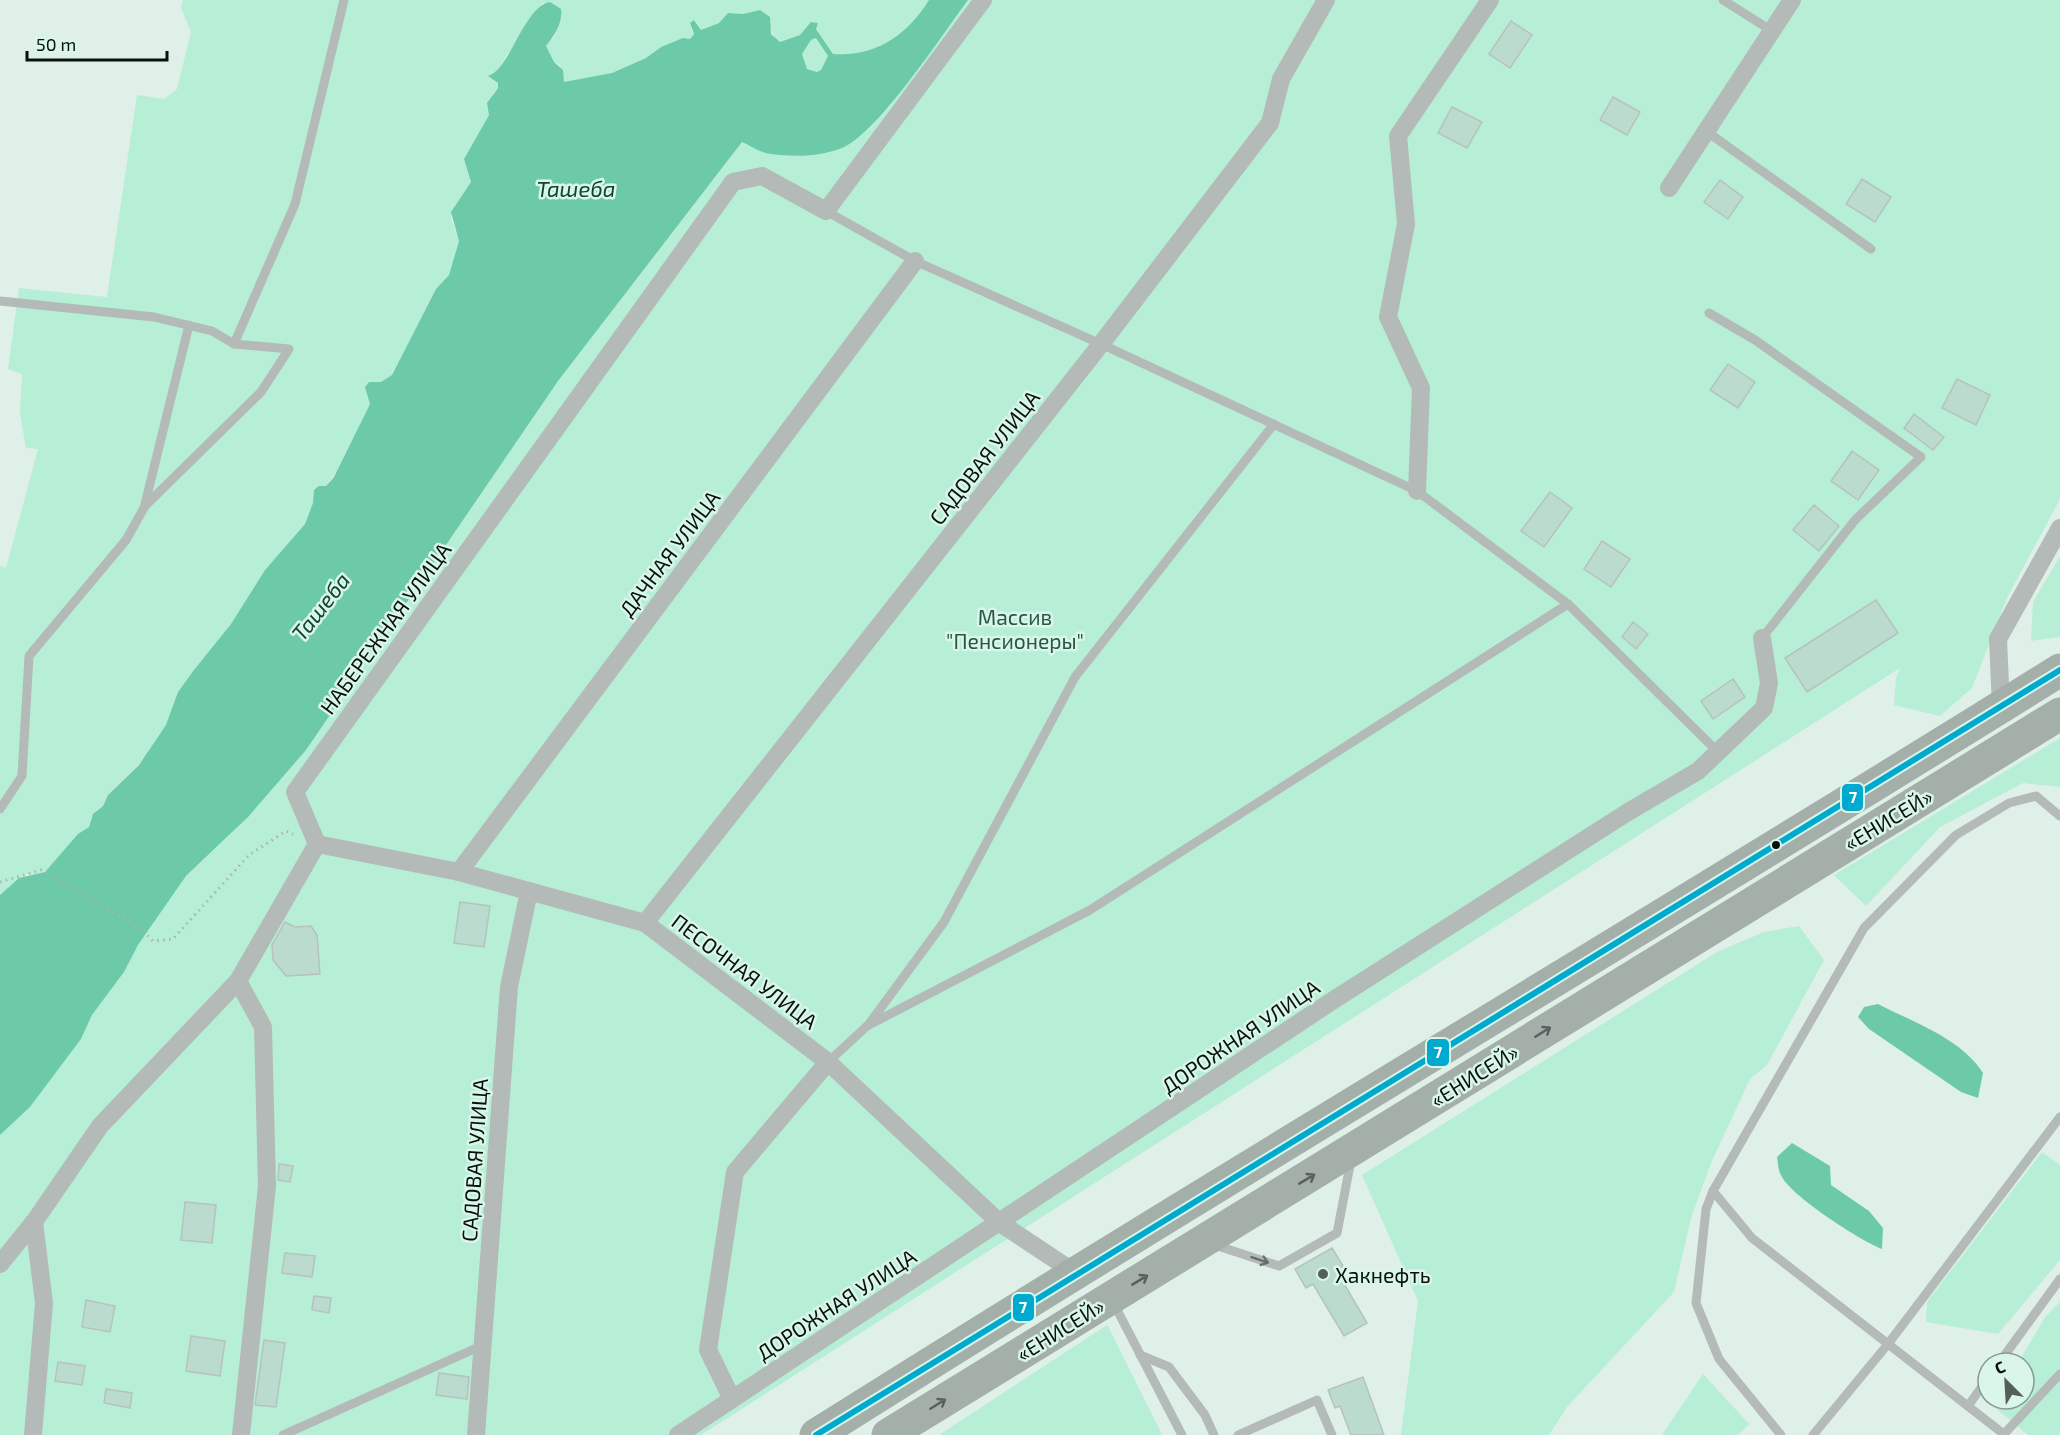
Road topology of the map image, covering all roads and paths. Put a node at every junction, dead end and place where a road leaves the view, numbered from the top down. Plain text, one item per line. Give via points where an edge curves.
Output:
1 (344, 0) edge
2 (983, 0) edge
3 (1326, 0) edge
4 (1490, 0) edge
5 (1723, 0) edge
6 (1791, 0) edge
7 (1772, 30) junction
8 (1706, 131) junction
9 (1669, 188) dead end
10 (826, 211) junction
11 (1870, 249) dead end
12 (915, 261) junction
13 (0, 300) edge
14 (1709, 314) dead end
15 (189, 325) junction
16 (234, 344) junction
17 (1101, 344) junction
18 (1274, 424) junction
19 (1417, 491) junction
20 (145, 506) junction
21 (2060, 528) edge
22 (1568, 604) junction
23 (1762, 639) joint
24 (2060, 670) edge
25 (2001, 707) junction
26 (2060, 714) edge
27 (1718, 753) junction
28 (0, 808) edge
29 (2060, 816) edge
30 (317, 844) junction
31 (459, 872) junction
32 (0, 882) edge
33 (530, 891) junction
34 (645, 923) junction
35 (238, 981) junction
36 (867, 1026) junction
37 (828, 1062) junction
38 (2060, 1117) edge
39 (1353, 1151) junction
40 (1713, 1191) junction
41 (34, 1222) junction
42 (1000, 1223) junction
43 (1204, 1241) junction
44 (0, 1264) edge
45 (1074, 1272) junction
46 (2060, 1279) edge
47 (1110, 1298) junction
48 (1888, 1344) junction
49 (483, 1345) junction
50 (2008, 1351) edge
51 (1140, 1354) junction
52 (2060, 1374) edge
53 (1976, 1395) edge
54 (732, 1399) junction
55 (1968, 1406) junction
56 (33, 1435) edge
57 (241, 1435) edge
58 (283, 1435) edge
59 (476, 1435) edge
60 (678, 1435) edge
61 (816, 1435) edge
62 (888, 1435) edge
63 (1182, 1435) edge
64 (1214, 1435) edge
65 (1238, 1435) edge
66 (1332, 1435) edge
67 (1782, 1435) edge
68 (1813, 1435) edge
69 (2005, 1435) edge

1 - 16 lane via 295,204
2 - 10 street
3 - 17 street, САДОВАЯ УЛИЦА via 1281,79 1270,123
4 - 19 street via 1398,136 1406,224 1388,317 1421,388
5 - 7 lane
6 - 7 street
7 - 8 street
8 - 9 street
8 - 11 lane
10 - 12 lane
10 - 30 street, НАБЕРЕЖНАЯ УЛИЦА via 762,176 733,182 295,792
12 - 17 lane
12 - 31 street, ДАЧНАЯ УЛИЦА
13 - 15 lane via 154,317
14 - 23 lane via 1755,340 1920,457 1855,520
15 - 16 lane via 212,331
15 - 20 lane
16 - 20 lane via 289,349 261,392
17 - 18 lane
17 - 34 street, САДОВАЯ УЛИЦА
18 - 19 lane
18 - 36 lane via 1075,677 944,922
19 - 22 lane
20 - 28 lane via 126,540 29,656 22,776
21 - 25 street via 1998,639
22 - 27 lane
22 - 36 lane via 1090,910
23 - 27 street, ДОРОЖНАЯ УЛИЦА via 1769,682 1764,708
24 - 25 highway, «ЕНИСЕЙ»
25 - 45 highway, «ЕНИСЕЙ» via 1382,1088
39 -> 26 highway, «ЕНИСЕЙ»
27 - 42 street, ДОРОЖНАЯ УЛИЦА via 1698,771 1332,1001
29 - 40 lane via 2036,796 2009,803 1956,835 1864,927
30 - 31 street, ПЕСОЧНАЯ УЛИЦА
30 - 32 path via 286,831 249,855 173,939 153,940 141,929 40,870
30 - 35 street
31 - 33 street, ПЕСОЧНАЯ УЛИЦА
33 - 34 street, ПЕСОЧНАЯ УЛИЦА
33 - 49 street, САДОВАЯ УЛИЦА via 509,987
34 - 37 street, ПЕСОЧНАЯ УЛИЦА
35 - 41 street via 100,1126
35 - 57 street via 263,1027 267,1186
36 - 37 lane
37 - 42 street, ПЕСОЧНАЯ УЛИЦА
37 - 54 street via 735,1172 708,1350
38 - 48 lane
43 -> 39 highway, «ЕНИСЕЙ»
43 -> 39 lane via 1279,1266 1337,1233
40 - 48 lane via 1752,1238
40 - 67 lane via 1706,1209 1696,1303 1719,1359
41 - 44 street
41 - 56 street via 44,1304
42 - 45 street, ПЕСОЧНАЯ УЛИЦА
42 - 54 street, ДОРОЖНАЯ УЛИЦА
47 -> 43 highway, «ЕНИСЕЙ»
45 - 61 highway, «ЕНИСЕЙ»
46 - 50 lane
47 - 51 lane
62 -> 47 highway, «ЕНИСЕЙ»
48 - 55 lane
48 - 68 lane
49 - 58 lane
49 - 59 street, САДОВАЯ УЛИЦА
51 - 63 lane
51 - 64 lane via 1169,1367 1205,1415
52 - 69 lane
53 - 55 lane
54 - 60 street, ДОРОЖНАЯ УЛИЦА
55 - 69 lane
65 - 66 lane via 1317,1400

